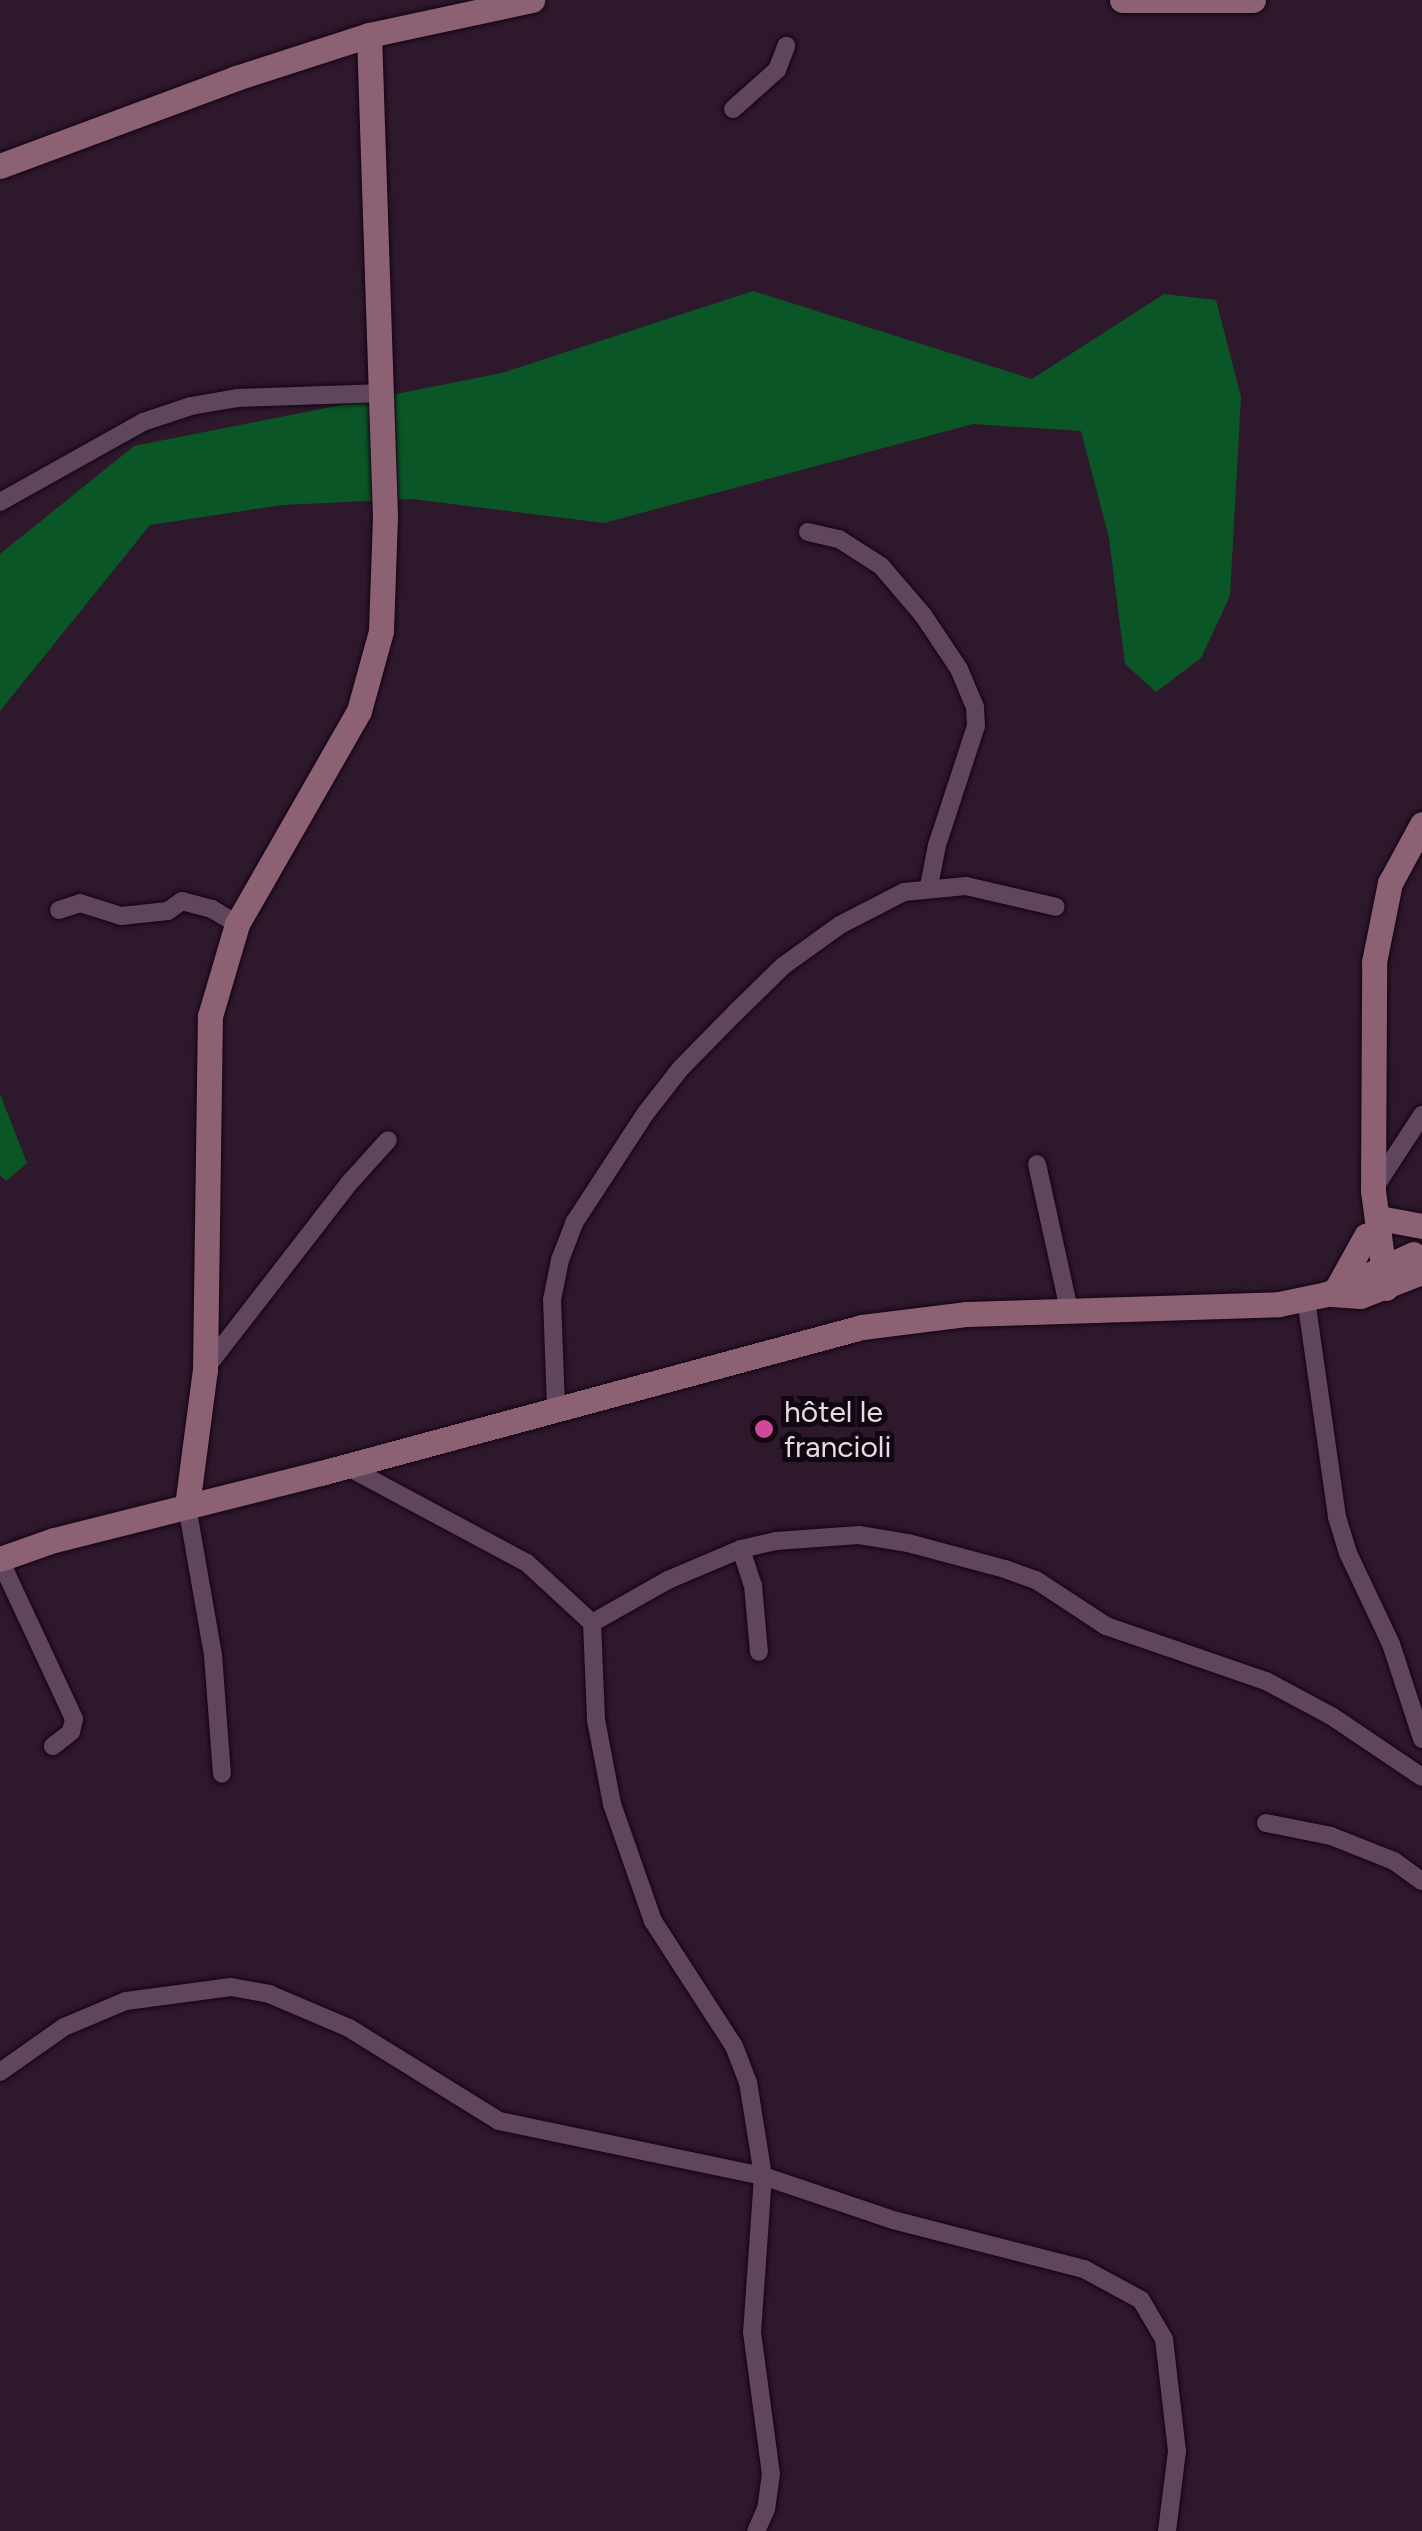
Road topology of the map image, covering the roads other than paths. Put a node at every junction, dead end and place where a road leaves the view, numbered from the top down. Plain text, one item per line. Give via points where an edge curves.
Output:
1 (532, 0) edge
2 (1122, 0) edge
3 (1252, 0) edge
4 (1220, 1) edge
5 (460, 6) edge
6 (369, 35) junction
7 (786, 46) dead end
8 (733, 109) dead end
9 (0, 166) edge
10 (382, 393) junction
11 (0, 502) edge
12 (808, 532) dead end
13 (1422, 824) edge
14 (929, 886) junction
15 (1056, 907) dead end
16 (59, 910) dead end
17 (237, 924) junction
18 (1422, 1116) edge
19 (388, 1140) dead end
20 (1037, 1164) dead end
21 (1373, 1211) junction
22 (1422, 1226) edge
23 (1418, 1263) edge
24 (1377, 1280) junction
25 (1324, 1294) junction
26 (1069, 1310) junction
27 (205, 1369) junction
28 (556, 1407) junction
29 (346, 1466) junction
30 (188, 1506) junction
31 (742, 1550) junction
32 (0, 1560) edge
33 (592, 1623) junction
34 (759, 1652) dead end
35 (1422, 1740) edge
36 (53, 1746) dead end
37 (222, 1774) dead end
38 (1422, 1777) edge
39 (1266, 1823) dead end
40 (1422, 1881) edge
41 (0, 2072) edge
42 (764, 2176) junction
43 (756, 2531) edge
44 (1167, 2531) edge

1 - 5 main road
2 - 4 main road
3 - 4 main road
5 - 6 main road
6 - 9 main road
6 - 10 main road
7 - 8 street via 777,70
10 - 11 street via 192,406 144,422
10 - 17 main road via 386,564 374,664 360,711
12 - 14 street via 840,539 881,566 924,615 976,707
13 - 21 main road via 1390,883 1374,962
14 - 15 street via 966,886
14 - 28 street via 879,901 784,966 681,1068 645,1114 574,1224 560,1260 552,1300
16 - 17 street via 80,902 121,916 168,911 182,901
17 - 27 main road via 208,1036
18 - 21 street
19 - 27 street
20 - 26 street
21 - 22 main road
21 - 24 main road
21 - 25 main road
23 - 24 main road
24 - 25 main road
25 - 26 main road via 1238,1308
25 - 35 street via 1342,1534 1394,1653
26 - 28 main road via 862,1328
27 - 30 main road
28 - 29 main road
29 - 30 main road
29 - 33 street via 527,1563
30 - 32 main road
30 - 37 street via 210,1637
31 - 33 street via 668,1580
31 - 34 street via 753,1585
31 - 38 street via 860,1535 1005,1568 1036,1580 1106,1626 1230,1665 1297,1696
32 - 36 street via 74,1720 71,1732
33 - 42 street via 596,1720 612,1804 653,1921 734,2046 748,2082
39 - 40 street via 1332,1836 1394,1861
41 - 42 street via 64,2028 126,2001 231,1988 269,1994 349,2028 498,2121
42 - 43 street via 752,2332 772,2474
42 - 44 street via 894,2220 1084,2269 1141,2300 1164,2339 1173,2396 1177,2451

